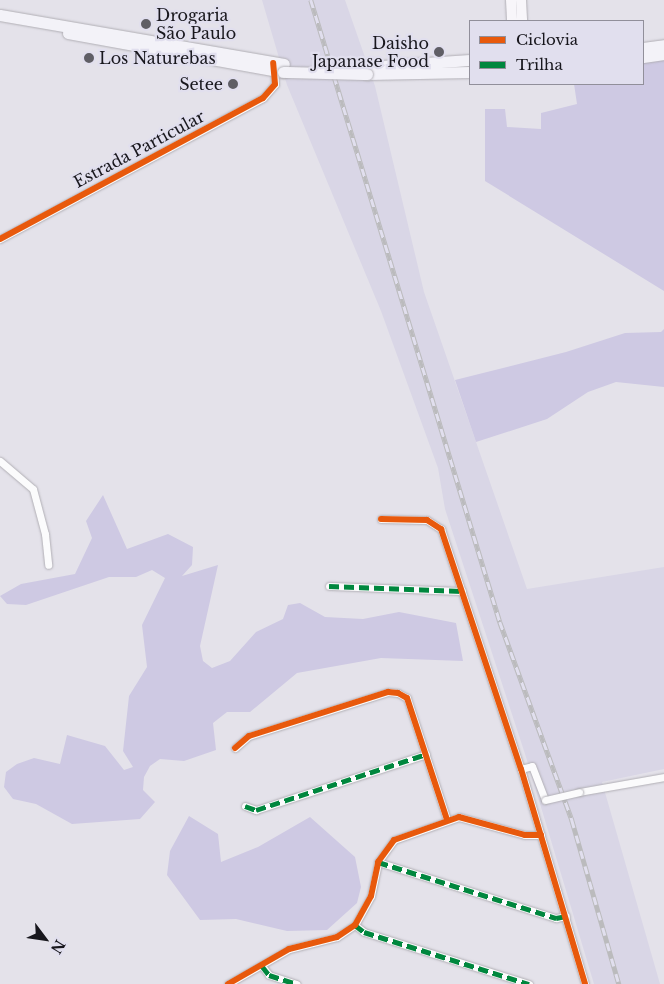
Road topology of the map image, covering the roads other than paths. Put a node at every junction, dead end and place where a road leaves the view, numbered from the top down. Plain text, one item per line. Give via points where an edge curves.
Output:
1 (511, 0) edge
2 (522, 0) edge
3 (0, 15) edge
4 (512, 20) edge
5 (522, 20) edge
6 (0, 23) edge
7 (664, 44) edge
8 (644, 48) edge
9 (664, 54) edge
10 (644, 57) edge
11 (469, 60) edge
12 (279, 68) junction
13 (367, 70) junction
14 (469, 72) edge
15 (0, 239) edge
16 (0, 461) edge
17 (381, 519) dead end
18 (48, 565) dead end
19 (329, 586) dead end
20 (462, 591) junction
21 (235, 748) dead end
22 (426, 754) junction
23 (522, 769) junction
24 (664, 777) edge
25 (245, 806) dead end
26 (447, 820) junction
27 (541, 835) junction
28 (378, 862) junction
29 (566, 916) junction
30 (355, 925) junction
31 (262, 966) junction
32 (228, 984) edge
33 (297, 984) edge
34 (529, 984) edge
35 (585, 984) edge

1 - 4 street
2 - 5 street
3 - 12 main road
6 - 12 main road
7 - 8 main road
9 - 10 main road
11 - 13 main road
12 - 13 main road
12 - 15 street, Estrada Particular via 273,89 263,98
13 - 14 main road
16 - 18 street via 33,489 45,534
17 - 20 street via 427,520 441,529
19 - 20 street
20 - 23 street
21 - 22 street via 248,736 388,692 407,698
22 - 25 street via 256,810
22 - 26 street
23 - 24 street, bridge via 532,766 545,800
23 - 27 street
26 - 27 street via 466,817 525,835
26 - 28 street via 390,842
27 - 29 street
28 - 29 street via 556,918
28 - 30 street via 369,902
29 - 35 street
30 - 31 street via 337,937 288,949
30 - 34 street via 364,932
31 - 32 street
31 - 33 street via 269,975

